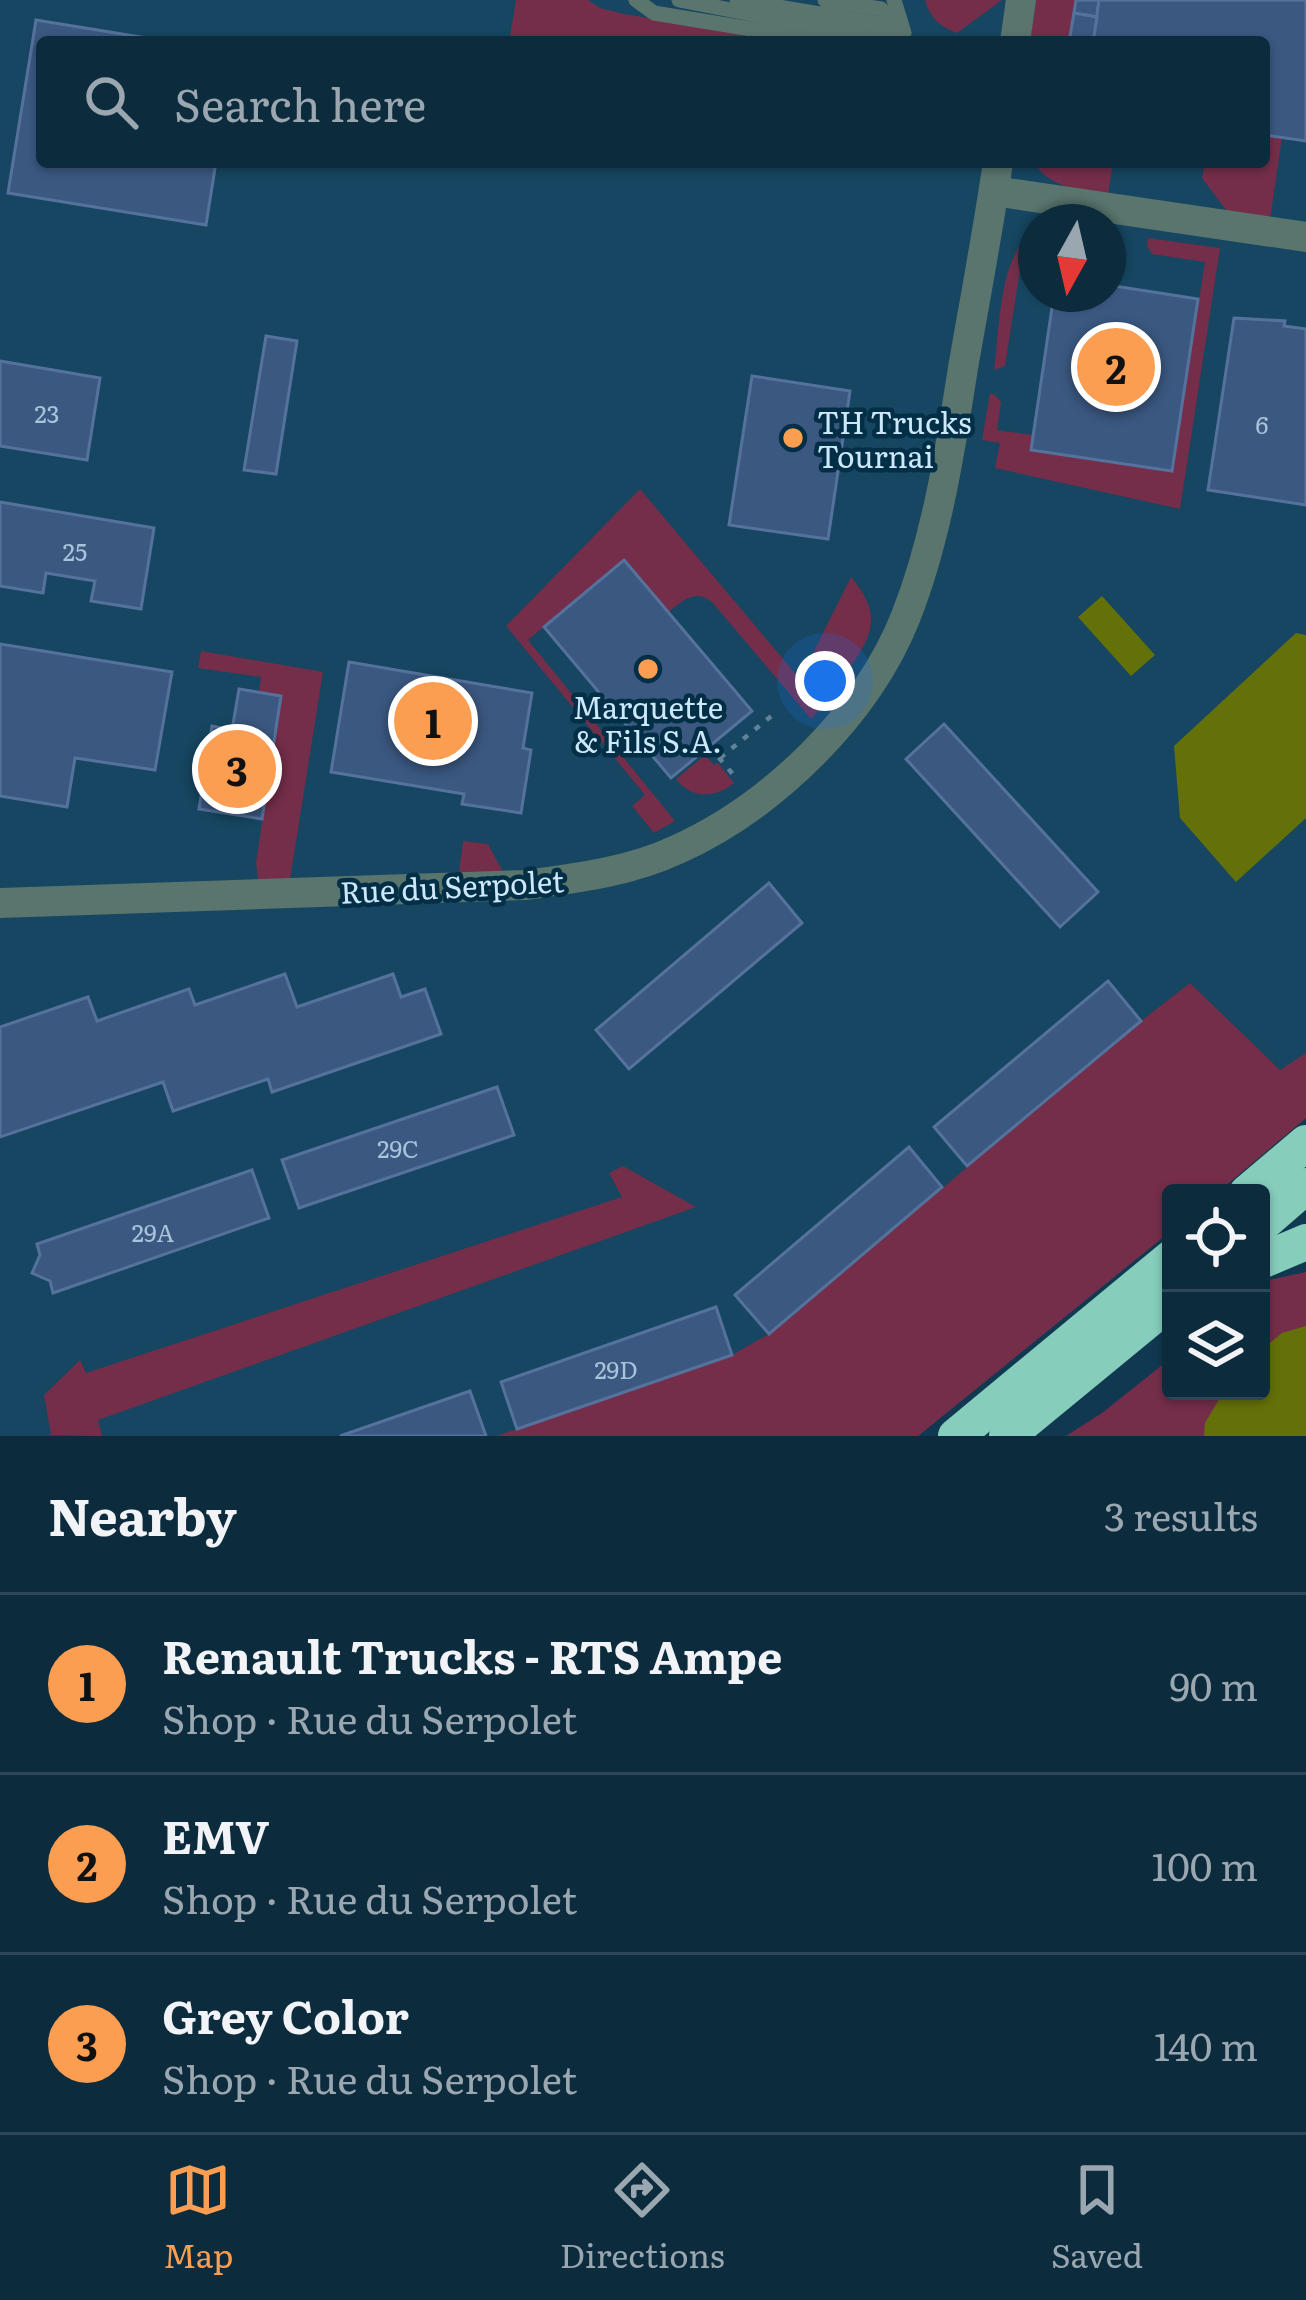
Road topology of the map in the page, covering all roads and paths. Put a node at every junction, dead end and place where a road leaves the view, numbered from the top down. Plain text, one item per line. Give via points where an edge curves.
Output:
1 (636, 0) edge
2 (679, 0) edge
3 (737, 0) edge
4 (825, 0) edge
5 (894, 0) edge
6 (1021, 0) edge
7 (794, 36) edge
8 (871, 36) edge
9 (894, 36) edge
10 (899, 36) edge
11 (902, 36) edge
12 (1016, 36) edge
13 (996, 176) edge
14 (1306, 237) edge
15 (775, 712) dead end
16 (709, 746) dead end
17 (720, 758) junction
18 (756, 802) junction
19 (0, 903) edge
20 (1306, 1143) edge
21 (1258, 1184) edge
22 (1306, 1186) edge
23 (1270, 1217) edge
24 (1306, 1242) edge
25 (1270, 1257) edge
26 (1162, 1265) edge
27 (1162, 1308) edge
28 (956, 1436) edge
29 (1007, 1436) edge

1 - 7 lane via 654,13
2 - 8 lane
3 - 9 lane via 874,22
4 - 10 lane via 881,9
5 - 11 lane
6 - 12 street
13 - 14 street
13 - 18 street, Rue du Serpolet via 948,460 905,618 845,717
15 - 17 path
16 - 17 path
17 - 18 path
18 - 19 street, Rue du Serpolet via 674,851 596,876
20 - 21 highway
22 - 23 highway
24 - 25 highway
26 - 28 highway
27 - 29 highway

